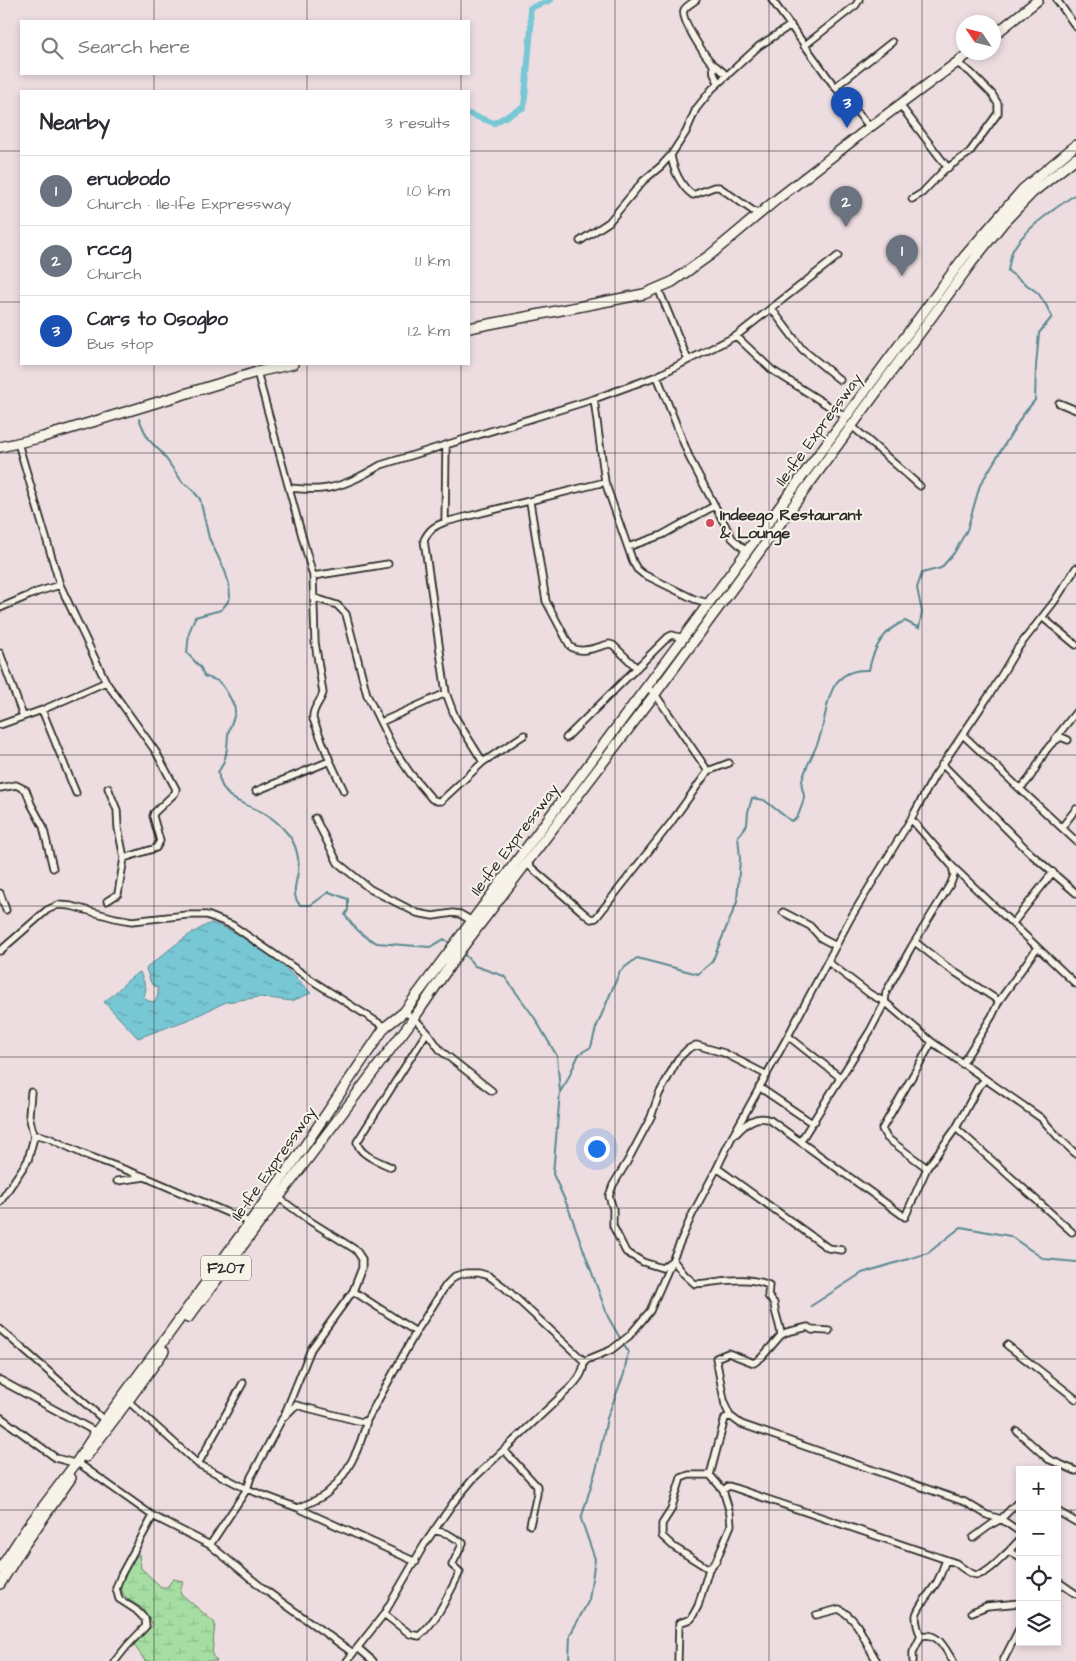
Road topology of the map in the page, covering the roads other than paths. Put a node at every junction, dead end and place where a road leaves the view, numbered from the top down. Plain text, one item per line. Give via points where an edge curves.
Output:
1 (696, 0) edge
2 (772, 0) edge
3 (858, 0) edge
4 (1038, 0) edge
5 (1057, 0) edge
6 (791, 25) junction
7 (1076, 27) edge
8 (1001, 29) edge
9 (892, 42) dead end
10 (804, 46) junction
11 (961, 60) edge
12 (957, 63) junction
13 (713, 64) junction
14 (727, 76) junction
15 (718, 82) junction
16 (835, 87) junction
17 (900, 105) junction
18 (870, 127) junction
19 (1076, 145) edge
20 (671, 155) junction
21 (1075, 160) edge
22 (948, 168) junction
23 (912, 200) dead end
24 (759, 215) junction
25 (580, 241) dead end
26 (838, 256) dead end
27 (658, 288) junction
28 (771, 308) junction
29 (470, 328) edge
30 (736, 336) junction
31 (688, 360) junction
32 (289, 365) edge
33 (258, 372) junction
34 (657, 376) junction
35 (840, 380) dead end
36 (594, 399) junction
37 (1059, 403) dead end
38 (1076, 410) edge
39 (846, 418) junction
40 (852, 426) junction
41 (18, 443) junction
42 (446, 445) junction
43 (0, 447) edge
44 (605, 482) junction
45 (920, 486) dead end
46 (289, 488) junction
47 (530, 502) junction
48 (714, 506) junction
49 (783, 510) junction
50 (445, 522) junction
51 (628, 547) junction
52 (747, 552) junction
53 (388, 564) dead end
54 (1076, 568) edge
55 (313, 576) junction
56 (60, 585) junction
57 (315, 598) junction
58 (708, 603) junction
59 (0, 608) edge
60 (1042, 616) junction
61 (683, 638) junction
62 (1076, 645) edge
63 (0, 653) edge
64 (638, 668) junction
65 (106, 682) junction
66 (647, 687) junction
67 (446, 693) junction
68 (654, 694) junction
69 (42, 710) junction
70 (1076, 712) edge
71 (23, 716) junction
72 (381, 722) junction
73 (0, 725) edge
74 (524, 735) dead end
75 (962, 735) junction
76 (566, 738) dead end
77 (1068, 740) dead end
78 (1048, 747) junction
79 (330, 760) junction
80 (483, 762) junction
81 (729, 763) dead end
82 (942, 764) junction
83 (708, 771) junction
84 (0, 788) edge
85 (108, 788) dead end
86 (1019, 788) junction
87 (344, 790) dead end
88 (256, 791) dead end
89 (76, 794) dead end
90 (1076, 809) edge
91 (315, 818) dead end
92 (911, 819) junction
93 (1062, 826) junction
94 (1076, 841) edge
95 (124, 858) junction
96 (526, 863) junction
97 (952, 866) junction
98 (53, 868) dead end
99 (1053, 872) junction
100 (0, 893) edge
101 (1076, 893) edge
102 (107, 901) dead end
103 (6, 910) dead end
104 (783, 912) dead end
105 (472, 921) junction
106 (1013, 924) junction
107 (916, 942) junction
108 (836, 946) junction
109 (1037, 948) junction
110 (456, 949) junction
111 (0, 951) edge
112 (828, 962) junction
113 (1076, 984) edge
114 (416, 995) junction
115 (424, 1001) junction
116 (999, 1001) junction
117 (885, 1002) junction
118 (404, 1012) junction
119 (414, 1018) junction
120 (385, 1027) junction
121 (428, 1032) junction
122 (788, 1036) junction
123 (932, 1042) junction
124 (962, 1064) junction
125 (767, 1075) junction
126 (841, 1078) junction
127 (985, 1080) junction
128 (760, 1087) junction
129 (492, 1091) dead end
130 (31, 1092) dead end
131 (815, 1121) junction
132 (956, 1128) junction
133 (34, 1137) junction
134 (731, 1139) junction
135 (800, 1142) junction
136 (1076, 1154) edge
137 (294, 1160) junction
138 (302, 1166) junction
139 (391, 1167) dead end
140 (717, 1168) junction
141 (927, 1168) junction
142 (145, 1177) junction
143 (117, 1181) dead end
144 (278, 1183) junction
145 (286, 1190) junction
146 (279, 1198) junction
147 (0, 1202) edge
148 (249, 1222) junction
149 (1072, 1232) dead end
150 (842, 1250) dead end
151 (673, 1260) junction
152 (353, 1292) junction
153 (0, 1330) edge
154 (829, 1331) dead end
155 (416, 1332) junction
156 (781, 1336) junction
157 (1007, 1345) dead end
158 (584, 1361) junction
159 (0, 1380) edge
160 (243, 1383) dead end
161 (1076, 1399) edge
162 (128, 1401) junction
163 (730, 1416) junction
164 (0, 1417) edge
165 (282, 1419) junction
166 (104, 1420) junction
167 (367, 1420) junction
168 (1017, 1431) dead end
169 (96, 1432) junction
170 (504, 1450) junction
171 (78, 1464) junction
172 (198, 1464) junction
173 (1076, 1471) edge
174 (710, 1475) junction
175 (248, 1489) junction
176 (723, 1490) junction
177 (1016, 1504) edge
178 (298, 1508) junction
179 (1061, 1514) edge
180 (153, 1516) junction
181 (1001, 1519) junction
182 (1076, 1522) edge
183 (530, 1525) dead end
184 (1016, 1529) edge
185 (434, 1530) junction
186 (973, 1538) dead end
187 (1016, 1544) edge
188 (210, 1545) junction
189 (1009, 1552) junction
190 (1016, 1556) edge
191 (946, 1560) junction
192 (416, 1562) junction
193 (1, 1567) edge
194 (709, 1569) junction
195 (0, 1584) edge
196 (1061, 1584) edge
197 (1076, 1594) edge
198 (1016, 1603) edge
199 (972, 1612) dead end
200 (384, 1614) junction
201 (816, 1615) dead end
202 (1016, 1635) edge
203 (921, 1636) junction
204 (358, 1648) junction
205 (353, 1653) junction
206 (115, 1661) edge
207 (347, 1661) edge
208 (373, 1661) edge
209 (678, 1661) edge
210 (877, 1661) edge
211 (914, 1661) edge
212 (953, 1661) edge
213 (1003, 1661) edge

1 - 13 street via 684,9 683,14 701,49
2 - 6 street
3 - 10 street via 856,5
4 - 8 main road
5 - 7 street
6 - 10 street
6 - 14 street via 759,46
9 - 16 street
10 - 16 street
11 - 12 main road
12 - 17 main road
12 - 22 street via 992,94 998,104 998,113 969,153
13 - 14 street
13 - 15 street
14 - 15 street
15 - 20 street via 696,108
16 - 18 street
17 - 18 main road
17 - 22 street
18 - 24 main road
19 - 39 main road, Ile-Ife Expressway / F207 via 1023,188 992,223
20 - 24 street via 675,172 694,196 714,186 719,187
20 - 25 street via 643,181 609,222
21 - 40 main road, Ile-Ife Expressway / F207 via 1032,193 1004,222
22 - 23 street
24 - 27 main road via 692,269
26 - 28 street
27 - 29 main road via 611,301
27 - 31 street
28 - 30 street
28 - 35 street via 802,348
30 - 31 street
30 - 39 street via 772,370
31 - 34 street
32 - 33 main road
33 - 41 main road
33 - 46 street
34 - 36 street
34 - 48 street via 690,460
36 - 42 street
36 - 44 street
37 - 38 street
39 - 49 main road, Ile-Ife Expressway / F207
40 - 45 street
40 - 49 main road, Ile-Ife Expressway / F207
41 - 43 main road
41 - 56 street
42 - 46 street via 381,465 341,485 322,489
42 - 50 street
44 - 47 street
44 - 51 street
46 - 55 street
47 - 50 street
47 - 64 street via 546,601 570,646 582,651 613,645
48 - 51 street via 662,535
48 - 52 street via 732,538
49 - 52 main road, Ile-Ife Expressway / F207
49 - 68 main road, Ile-Ife Expressway / F207
50 - 67 street via 429,530 424,540
51 - 58 street via 633,562 643,574
52 - 58 main road, Ile-Ife Expressway / F207
53 - 55 street
54 - 60 street
55 - 57 street
56 - 59 street
56 - 65 street
57 - 72 street via 337,605 346,614 367,695
57 - 79 street via 315,642 322,693 312,712
58 - 61 main road, Ile-Ife Expressway / F207
60 - 62 street
60 - 75 street
61 - 64 street via 668,637
61 - 66 main road, Ile-Ife Expressway / F207
63 - 71 street
64 - 76 street
65 - 69 street
65 - 95 street via 156,752 176,789 153,816 160,841 156,848
66 - 68 street
66 - 105 main road, Ile-Ife Expressway / F207
67 - 72 street
67 - 80 street via 455,717
68 - 83 street
68 - 96 main road, Ile-Ife Expressway / F207
69 - 71 street
69 - 89 street
70 - 78 street
71 - 73 street
72 - 80 street via 410,773 437,802
74 - 80 street
75 - 82 street
75 - 86 street
77 - 78 street via 1061,737
78 - 86 street
79 - 87 street
79 - 88 street
81 - 83 street
82 - 92 street
82 - 99 street
83 - 96 street via 596,918 586,915
84 - 98 street via 16,785 26,790 43,826
85 - 95 street via 117,810
86 - 93 street
90 - 93 street
91 - 105 street via 338,864 370,889 417,912 433,916 460,914
92 - 97 street
92 - 108 street
93 - 94 street
95 - 102 street via 118,894
96 - 110 main road, Ile-Ife Expressway / F207
97 - 106 street
97 - 107 street via 951,884
99 - 101 street
99 - 106 street
100 - 103 street
104 - 108 street via 810,926 821,938
105 - 110 main road, Ile-Ife Expressway / F207
106 - 109 street
107 - 116 street via 948,968
107 - 117 street via 886,992
108 - 112 street
109 - 113 street
109 - 116 street
110 - 114 main road, Ile-Ife Expressway / F207
110 - 115 main road, Ile-Ife Expressway / F207
111 - 120 street via 47,910 58,905 132,921 207,916 232,925
112 - 117 street
112 - 122 street
114 - 115 main road
114 - 118 main road, Ile-Ife Expressway / F207
115 - 119 main road, Ile-Ife Expressway / F207
116 - 124 street
117 - 123 street
117 - 126 street
118 - 119 street
118 - 120 main road, Ile-Ife Expressway / F207
119 - 121 street
119 - 138 main road, Ile-Ife Expressway / F207
120 - 137 main road, Ile-Ife Expressway / F207
121 - 129 street via 441,1051
121 - 139 street via 357,1142 363,1153
122 - 125 street
122 - 126 street
123 - 124 street
123 - 141 street via 882,1129 887,1138
124 - 127 street
125 - 128 street
125 - 151 street via 724,1052 696,1045 678,1059 659,1094 651,1117 609,1196 613,1226 626,1252 662,1268
126 - 131 street
127 - 132 street
127 - 136 street via 1041,1118
128 - 131 street via 812,1123
128 - 134 street
130 - 133 street via 29,1115
131 - 135 street
132 - 141 street
132 - 149 street
133 - 142 street via 49,1138
133 - 147 street via 28,1160
134 - 135 street via 746,1123 765,1118
134 - 140 street
135 - 141 street via 905,1217
137 - 138 main road
137 - 144 main road, Ile-Ife Expressway / F207
138 - 145 main road, Ile-Ife Expressway / F207
140 - 150 street via 828,1248
140 - 151 street
142 - 143 street
142 - 148 street
144 - 145 main road
144 - 148 main road, Ile-Ife Expressway / F207
145 - 146 main road, Ile-Ife Expressway / F207
146 - 152 street via 356,1250 362,1259 362,1268
146 - 162 main road, Ile-Ife Expressway / F207
148 - 166 main road, Ile-Ife Expressway / F207
151 - 156 street via 695,1284 734,1279 759,1280 769,1285 768,1296 774,1303
151 - 158 street via 650,1311 629,1336 604,1354
152 - 155 street
152 - 165 street via 311,1349
153 - 166 street
154 - 156 street via 808,1327
155 - 158 street via 455,1276 479,1273 504,1287
155 - 167 street
156 - 163 street via 754,1363 728,1353 716,1358
157 - 161 street
158 - 170 street via 580,1377 572,1386
159 - 169 street
160 - 172 street
162 - 171 main road, Ile-Ife Expressway / F207
162 - 172 street
163 - 174 street via 726,1418
163 - 181 street via 741,1424 965,1502
164 - 171 street via 56,1458
165 - 167 street via 296,1405 362,1422
165 - 175 street via 251,1477
166 - 169 main road, Ile-Ife Expressway / F207
167 - 178 street via 353,1458 337,1483 325,1494
168 - 173 street via 1048,1459
169 - 171 main road, Ile-Ife Expressway / F207
170 - 183 street via 537,1486
170 - 185 street via 473,1479
171 - 180 street
171 - 193 main road, Ile-Ife Expressway / F207 via 26,1529
171 - 195 main road, Ile-Ife Expressway / F207
172 - 175 street
174 - 176 street
174 - 194 street via 689,1474 681,1478 662,1524 662,1536
175 - 178 street
175 - 188 street
176 - 191 street via 729,1486
176 - 194 street via 731,1525 716,1561
177 - 181 street
178 - 192 street
179 - 182 street
180 - 188 street
180 - 206 street via 116,1588 119,1599 145,1619 146,1626
181 - 184 street
181 - 186 street
185 - 192 street
185 - 200 street via 463,1543 452,1565 460,1572 446,1599 419,1636 410,1634
187 - 189 street
188 - 205 street via 265,1590
189 - 190 street
189 - 191 street via 980,1575
191 - 203 street via 939,1579 916,1616
192 - 200 street
194 - 209 street via 698,1606 691,1619 680,1623
196 - 197 street
198 - 199 street via 987,1606
200 - 204 street
201 - 210 street via 839,1609 849,1615
202 - 213 street
203 - 211 street via 913,1652
203 - 212 street via 933,1635
204 - 205 street
204 - 208 street
205 - 207 street

